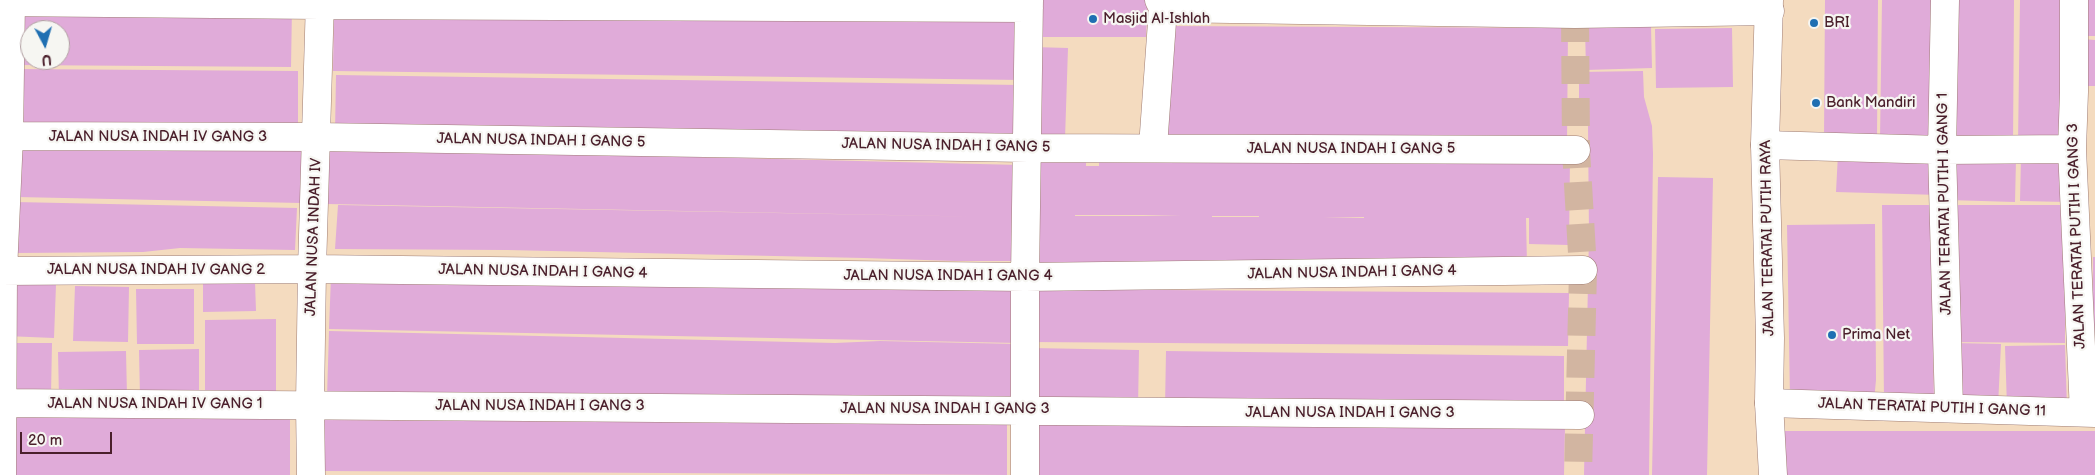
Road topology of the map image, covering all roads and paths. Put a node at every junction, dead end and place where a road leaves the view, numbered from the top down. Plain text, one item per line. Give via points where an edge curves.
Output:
1 (1945, 0) edge
2 (2074, 0) edge
3 (7, 1) edge
4 (320, 3) edge
5 (1029, 4) edge
6 (1161, 4) edge
7 (1770, 5) edge
8 (1324, 6) edge
9 (1456, 6) edge
10 (1579, 7) edge
11 (2085, 92) edge
12 (4, 137) edge
13 (317, 138) junction
14 (1765, 145) junction
15 (1153, 147) junction
16 (1028, 148) junction
17 (2072, 149) junction
18 (1576, 150) dead end
19 (1942, 150) junction
20 (2084, 209) edge
21 (312, 269) junction
22 (1583, 270) dead end
23 (2, 271) edge
24 (1025, 277) junction
25 (2, 403) edge
26 (1769, 403) junction
27 (310, 405) junction
28 (1949, 408) junction
29 (1025, 410) junction
30 (2090, 413) edge
31 (1580, 415) dead end
32 (2, 475) edge
33 (311, 475) edge
34 (1025, 475) edge
35 (1773, 475) edge

1 - 19 street, JALAN TERATAI PUTIH I GANG 1
2 - 11 street, JALAN TERATAI PUTIH I GANG 3
3 - 4 street
3 - 12 street
4 - 5 street
4 - 13 street, JALAN NUSA INDAH IV
5 - 16 street
6 - 8 street
6 - 15 street
7 - 10 street
7 - 14 street, JALAN TERATAI PUTIH RAYA
8 - 9 street
9 - 10 street
11 - 17 street, JALAN TERATAI PUTIH I GANG 3
12 - 13 street, JALAN NUSA INDAH IV GANG 3
12 - 23 street
13 - 16 street, JALAN NUSA INDAH I GANG 5
13 - 21 street, JALAN NUSA INDAH IV
14 - 19 street
14 - 26 street, JALAN TERATAI PUTIH RAYA
15 - 16 street, JALAN NUSA INDAH I GANG 5
15 - 18 street, JALAN NUSA INDAH I GANG 5
16 - 24 street
17 - 19 street
17 - 20 street, JALAN TERATAI PUTIH I GANG 3
19 - 28 street, JALAN TERATAI PUTIH I GANG 1
20 - 30 street, JALAN TERATAI PUTIH I GANG 3
21 - 23 street, JALAN NUSA INDAH IV GANG 2
21 - 24 street, JALAN NUSA INDAH I GANG 4
21 - 27 street, JALAN NUSA INDAH IV
22 - 24 street, JALAN NUSA INDAH I GANG 4
23 - 25 street
24 - 29 street
25 - 27 street, JALAN NUSA INDAH IV GANG 1
25 - 32 street
26 - 28 street, JALAN TERATAI PUTIH I GANG 11
26 - 35 street, JALAN TERATAI PUTIH RAYA
27 - 29 street, JALAN NUSA INDAH I GANG 3
27 - 33 street, JALAN NUSA INDAH IV
28 - 30 street, JALAN TERATAI PUTIH I GANG 11
29 - 31 street, JALAN NUSA INDAH I GANG 3
29 - 34 street

